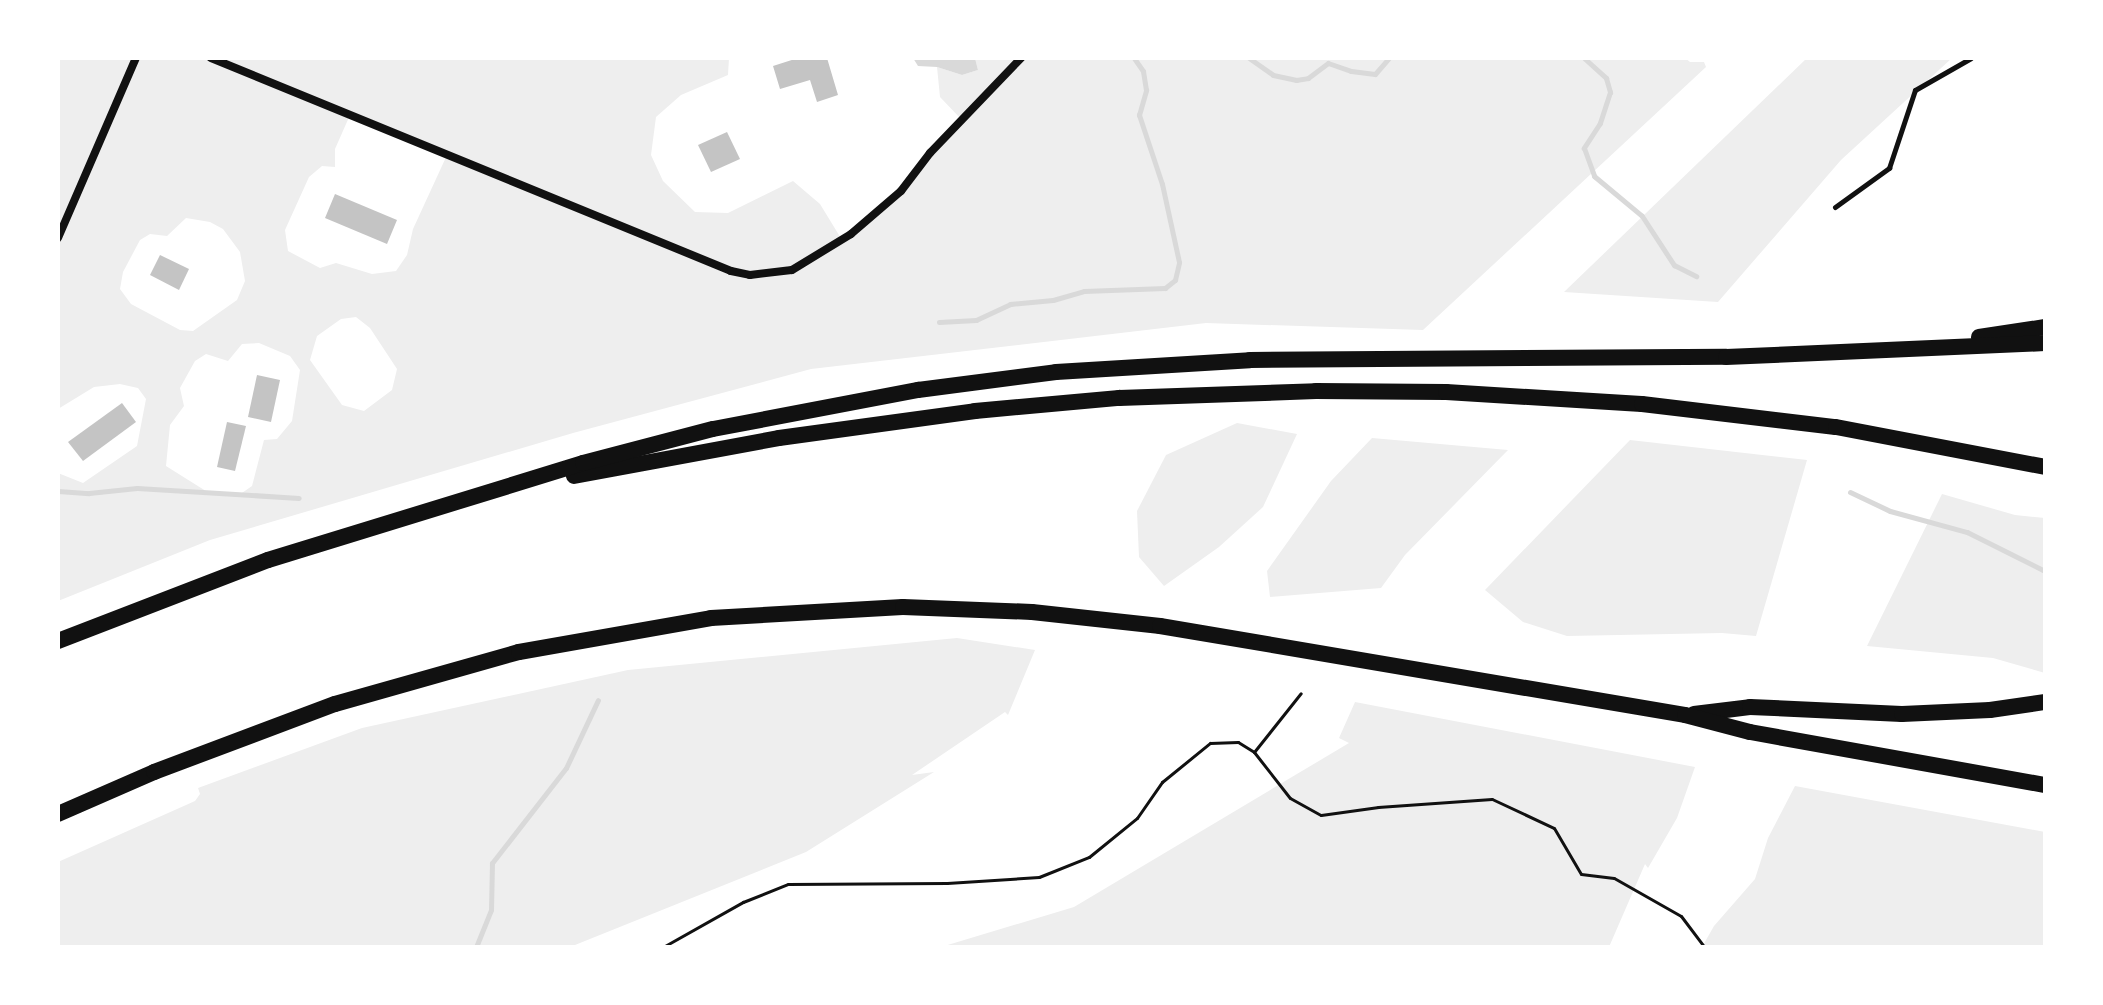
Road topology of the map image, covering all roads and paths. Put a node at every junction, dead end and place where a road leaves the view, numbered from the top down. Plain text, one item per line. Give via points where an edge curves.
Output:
1 (136, 58) edge
2 (211, 58) edge
3 (1021, 58) edge
4 (1971, 58) edge
5 (1835, 207) dead end
6 (58, 238) edge
7 (2045, 327) edge
8 (2045, 343) edge
9 (1881, 350) junction
10 (2045, 467) edge
11 (455, 502) junction
12 (58, 641) edge
13 (1301, 693) dead end
14 (2045, 702) edge
15 (1685, 715) junction
16 (1254, 752) junction
17 (2045, 785) edge
18 (58, 814) edge
19 (663, 947) edge
20 (1704, 947) edge

1 - 6 street
2 - 3 street via 750,275 792,270 851,234 901,191
4 - 5 lane via 1915,90 1889,168
7 - 9 highway
8 - 9 highway
9 - 11 highway via 1698,358 1263,359 1056,372 860,400 713,429
10 - 11 highway via 1848,429 1668,406 1485,394 1316,391 1119,398 911,419 714,449
11 - 12 highway via 268,560
13 - 16 path
14 - 15 highway via 1902,714 1750,707
15 - 17 highway via 1750,732
15 - 18 highway via 1116,620 968,608 774,613 609,634 457,667 274,726
16 - 19 path via 1238,742 1210,743 1162,782 1137,818 1089,857 1039,877 788,884 743,902
16 - 20 path via 1290,798 1321,815 1492,799 1554,828 1581,874 1614,878 1681,916

